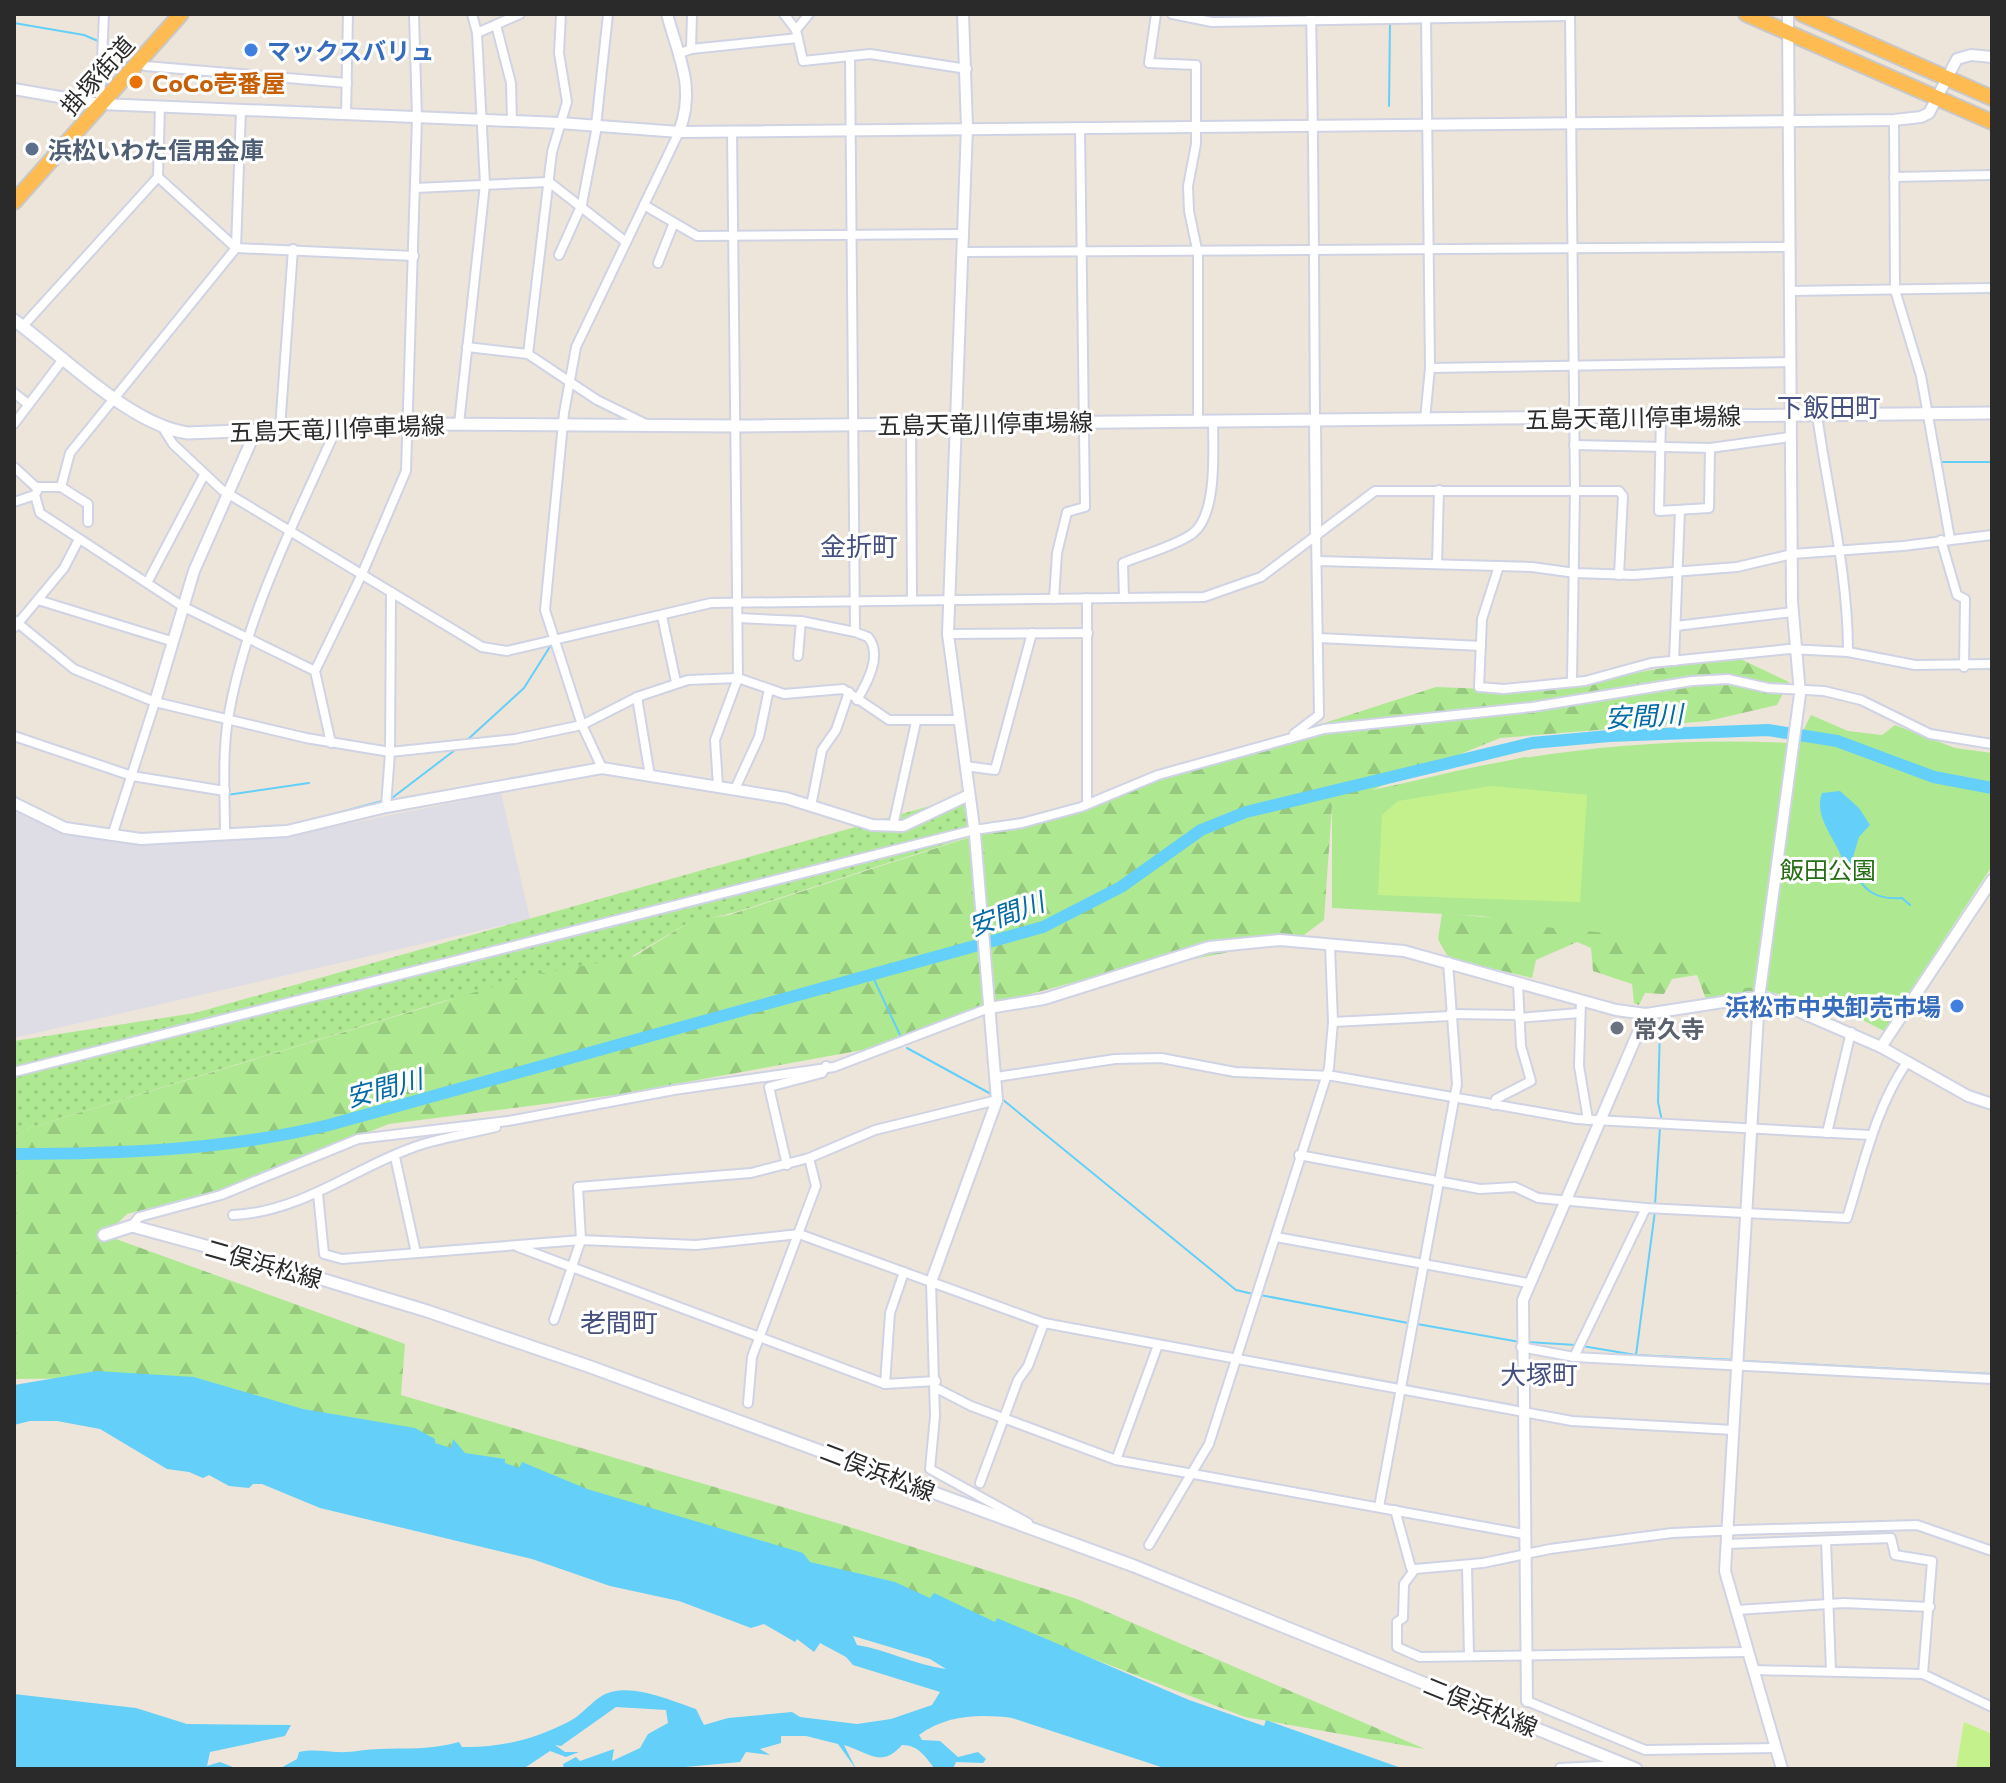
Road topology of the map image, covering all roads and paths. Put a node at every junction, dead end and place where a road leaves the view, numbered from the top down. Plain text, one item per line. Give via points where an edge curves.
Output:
1 (104, 14) edge
2 (181, 14) edge
3 (348, 14) edge
4 (414, 14) edge
5 (472, 14) edge
6 (520, 14) edge
7 (561, 14) edge
8 (608, 14) edge
9 (667, 14) edge
10 (692, 14) edge
11 (784, 14) edge
12 (809, 14) edge
13 (963, 14) edge
14 (1156, 14) edge
15 (1172, 14) edge
16 (1746, 14) edge
17 (1788, 14) edge
18 (1802, 14) edge
19 (1570, 15) edge
20 (1485, 16) edge
21 (1311, 18) edge
22 (1426, 18) junction
23 (496, 25) junction
24 (477, 33) junction
25 (1788, 33) junction
26 (797, 34) junction
27 (691, 49) junction
28 (678, 54) junction
29 (850, 56) junction
30 (1992, 57) edge
31 (140, 60) junction
32 (967, 69) junction
33 (1944, 78) junction
34 (347, 83) junction
35 (14, 89) edge
36 (1937, 97) junction
37 (1992, 98) edge
38 (100, 104) junction
39 (160, 106) junction
40 (241, 110) junction
41 (346, 115) junction
42 (417, 118) junction
43 (1789, 119) junction
44 (480, 120) junction
45 (1894, 120) junction
46 (1571, 121) junction
47 (512, 122) junction
48 (1992, 122) edge
49 (560, 123) junction
50 (1314, 123) junction
51 (1429, 123) junction
52 (596, 126) junction
53 (1196, 126) junction
54 (967, 127) junction
55 (1080, 127) junction
56 (850, 128) junction
57 (732, 131) junction
58 (679, 132) junction
59 (1992, 175) edge
60 (158, 177) junction
61 (1894, 177) junction
62 (549, 182) junction
63 (485, 184) junction
64 (415, 188) junction
65 (16, 195) edge
66 (582, 204) junction
67 (644, 205) junction
68 (673, 225) junction
69 (963, 234) junction
70 (851, 236) junction
71 (734, 237) junction
72 (626, 242) junction
73 (1789, 247) junction
74 (236, 248) junction
75 (293, 249) junction
76 (1572, 250) junction
77 (1313, 251) junction
78 (1429, 251) junction
79 (963, 252) junction
80 (1082, 252) junction
81 (1198, 254) junction
82 (559, 255) dead end
83 (414, 256) junction
84 (658, 263) dead end
85 (1992, 288) edge
86 (1895, 290) junction
87 (1789, 291) junction
88 (18, 323) edge
89 (467, 347) junction
90 (528, 354) junction
91 (64, 358) junction
92 (1790, 362) junction
93 (1574, 364) junction
94 (1430, 368) junction
95 (569, 379) junction
96 (14, 393) edge
97 (113, 396) junction
98 (28, 404) junction
99 (1992, 413) edge
100 (1929, 414) junction
101 (1790, 415) junction
102 (1817, 415) junction
103 (1661, 416) junction
104 (1573, 418) junction
105 (1425, 419) junction
106 (1315, 420) junction
107 (1198, 421) junction
108 (1213, 421) junction
109 (1084, 422) junction
110 (14, 424) edge
111 (408, 424) junction
112 (459, 424) junction
113 (911, 424) junction
114 (955, 424) junction
115 (853, 425) junction
116 (565, 426) junction
117 (650, 426) junction
118 (735, 426) junction
119 (337, 427) junction
120 (163, 428) junction
121 (280, 428) junction
122 (256, 430) junction
123 (1790, 437) junction
124 (1574, 445) junction
125 (1659, 447) junction
126 (1710, 448) junction
127 (14, 467) edge
128 (204, 475) junction
129 (61, 487) junction
130 (1575, 489) junction
131 (1439, 490) junction
132 (37, 492) junction
133 (229, 492) junction
134 (14, 502) edge
135 (1680, 510) junction
136 (88, 522) dead end
137 (291, 530) junction
138 (1316, 535) junction
139 (1992, 535) edge
140 (79, 539) junction
141 (1945, 540) junction
142 (1841, 550) junction
143 (1792, 554) junction
144 (1317, 561) junction
145 (1437, 564) junction
146 (1499, 566) junction
147 (1679, 570) junction
148 (1575, 573) junction
149 (362, 574) junction
150 (1619, 575) junction
151 (147, 583) junction
152 (391, 592) junction
153 (1087, 598) junction
154 (1124, 598) junction
155 (1054, 599) junction
156 (38, 600) junction
157 (912, 600) junction
158 (949, 600) junction
159 (737, 601) junction
160 (855, 601) junction
161 (182, 606) junction
162 (1793, 612) junction
163 (662, 616) junction
164 (738, 618) junction
165 (801, 621) junction
166 (15, 624) edge
167 (1676, 626) junction
168 (855, 632) junction
169 (1032, 633) junction
170 (1088, 633) junction
171 (948, 634) junction
172 (1319, 638) junction
173 (249, 639) junction
174 (171, 641) junction
175 (556, 641) junction
176 (1481, 646) junction
177 (1796, 649) junction
178 (1848, 652) junction
179 (798, 656) dead end
180 (1674, 661) junction
181 (1992, 664) edge
182 (1964, 667) junction
183 (315, 671) junction
184 (738, 678) junction
185 (1572, 680) junction
186 (676, 682) junction
187 (769, 689) junction
188 (1800, 691) junction
189 (849, 692) junction
190 (637, 697) junction
191 (857, 700) junction
192 (155, 702) junction
193 (959, 720) junction
194 (228, 721) junction
195 (916, 722) junction
196 (582, 725) junction
197 (14, 736) edge
198 (1290, 737) junction
199 (331, 743) junction
200 (1992, 744) edge
201 (390, 752) junction
202 (965, 766) junction
203 (602, 768) junction
204 (132, 776) junction
205 (650, 776) junction
206 (718, 786) junction
207 (735, 789) junction
208 (225, 791) junction
209 (969, 795) junction
210 (14, 803) edge
211 (1087, 804) junction
212 (811, 806) junction
213 (386, 807) junction
214 (893, 826) junction
215 (974, 830) junction
216 (225, 835) junction
217 (112, 836) junction
218 (1992, 880) edge
219 (1330, 945) junction
220 (1448, 962) junction
221 (1518, 984) junction
222 (1759, 998) junction
223 (1581, 1000) junction
224 (989, 1008) junction
225 (1579, 1013) junction
226 (1646, 1014) junction
227 (1450, 1015) junction
228 (1518, 1017) junction
229 (1333, 1022) junction
230 (1851, 1032) junction
231 (1881, 1047) junction
232 (1907, 1062) junction
233 (826, 1066) junction
234 (14, 1072) edge
235 (1326, 1075) junction
236 (996, 1077) junction
237 (1455, 1098) junction
238 (997, 1100) junction
239 (1992, 1104) edge
240 (1494, 1105) junction
241 (523, 1119) junction
242 (1588, 1120) junction
243 (1600, 1120) junction
244 (1751, 1128) junction
245 (1827, 1133) junction
246 (1870, 1135) junction
247 (1299, 1155) junction
248 (395, 1157) junction
249 (809, 1158) junction
250 (787, 1165) junction
251 (1439, 1181) junction
252 (318, 1194) junction
253 (1565, 1201) junction
254 (1652, 1208) junction
255 (1747, 1214) junction
256 (233, 1215) dead end
257 (132, 1226) junction
258 (799, 1234) junction
259 (104, 1235) dead end
260 (1276, 1237) junction
261 (581, 1240) junction
262 (515, 1246) junction
263 (416, 1253) junction
264 (1424, 1265) junction
265 (571, 1268) junction
266 (904, 1272) junction
267 (931, 1282) junction
268 (1528, 1283) junction
269 (554, 1320) dead end
270 (1044, 1323) junction
271 (760, 1337) junction
272 (1158, 1345) junction
273 (1521, 1347) junction
274 (1574, 1357) junction
275 (1235, 1360) junction
276 (1737, 1364) junction
277 (1992, 1379) edge
278 (885, 1384) junction
279 (936, 1384) junction
280 (1401, 1389) junction
281 (748, 1403) dead end
282 (1522, 1412) junction
283 (1004, 1419) junction
284 (1733, 1430) junction
285 (1116, 1460) junction
286 (1191, 1473) junction
287 (980, 1483) dead end
288 (1379, 1507) junction
289 (1395, 1510) junction
290 (1727, 1532) junction
291 (1524, 1534) junction
292 (1056, 1539) junction
293 (1826, 1541) junction
294 (1726, 1544) junction
295 (1149, 1545) dead end
296 (1992, 1551) edge
297 (1525, 1556) junction
298 (1467, 1565) junction
299 (1415, 1569) junction
300 (1827, 1604) junction
301 (1930, 1607) junction
302 (1736, 1610) junction
303 (1747, 1652) junction
304 (1469, 1656) junction
305 (1527, 1656) junction
306 (1753, 1670) junction
307 (1831, 1671) junction
308 (1923, 1674) junction
309 (1527, 1701) joint
310 (1992, 1707) edge
311 (1776, 1748) junction
312 (1632, 1767) edge
313 (1560, 1768) edge
314 (1782, 1769) edge

1 - 38 street
2 - 31 highway, 掛塚街道
3 - 34 street
4 - 42 street
5 - 24 street
6 - 23 street
7 - 49 street via 559,53 567,91
8 - 52 street
9 - 28 street
10 - 27 street
11 - 26 street
12 - 26 street
13 - 32 street
14 - 53 street via 1149,63 1196,65
15 - 21 street via 1212,22
16 - 25 highway
17 - 25 street
18 - 33 highway
19 - 20 street
19 - 46 street
20 - 22 street
21 - 22 street
21 - 50 street
22 - 51 street
23 - 24 street
23 - 47 street via 511,83
24 - 44 street
25 - 36 highway
25 - 43 street
26 - 27 street
26 - 29 street via 803,61
27 - 28 street
28 - 58 street via 689,92
29 - 32 street via 870,54
29 - 56 street
30 - 33 street via 1963,56
31 - 34 street via 145,66
31 - 38 highway, 掛塚街道
32 - 54 street
33 - 36 street
33 - 37 highway
34 - 41 street
35 - 38 street
36 - 45 street via 1929,113
36 - 48 highway
38 - 39 street
38 - 65 highway, 掛塚街道
39 - 40 street
39 - 60 street
40 - 41 street
40 - 74 street
41 - 42 street
42 - 44 street
42 - 64 street
43 - 45 street
43 - 46 street
43 - 73 street
44 - 47 street
44 - 63 street
45 - 61 street
46 - 51 street
46 - 76 street
47 - 49 street
49 - 52 street
49 - 62 street
50 - 51 street
50 - 53 street
50 - 77 street
51 - 78 street
52 - 58 street
52 - 66 street
53 - 55 street
53 - 81 street via 1188,186
54 - 55 street
54 - 56 street
54 - 69 street
55 - 80 street
56 - 57 street
56 - 70 street
57 - 58 street
57 - 71 street
58 - 67 street
59 - 61 street
60 - 74 street
60 - 88 street
61 - 86 street
62 - 63 street
62 - 66 street
62 - 90 street
63 - 64 street
63 - 89 street
64 - 83 street
66 - 72 street
66 - 82 street
67 - 68 street
67 - 72 street
68 - 71 street via 697,236
68 - 84 street
69 - 70 street
69 - 79 street
70 - 71 street
70 - 115 street
71 - 118 street
72 - 95 street via 576,347
73 - 76 street
73 - 87 street
74 - 75 street
74 - 97 street
75 - 83 street
75 - 121 street
76 - 78 street
76 - 93 street
77 - 78 street
77 - 81 street
77 - 106 street
78 - 94 street
79 - 80 street
79 - 114 street
80 - 81 street
80 - 109 street
81 - 107 street
83 - 111 street
85 - 86 street
86 - 87 street
86 - 100 street
87 - 92 street
88 - 91 main road, 五島天竜川停車場線
89 - 90 street
89 - 112 street
90 - 95 street
91 - 97 main road, 五島天竜川停車場線
91 - 98 street
92 - 93 street
92 - 101 street
93 - 94 street
93 - 104 street
94 - 105 street
95 - 116 street
95 - 117 street via 597,400
96 - 98 street
97 - 120 main road, 五島天竜川停車場線
97 - 129 street via 70,453
98 - 110 street
99 - 100 main road, 五島天竜川停車場線
100 - 102 main road, 五島天竜川停車場線
100 - 141 street
101 - 102 main road, 五島天竜川停車場線
101 - 103 main road, 五島天竜川停車場線
101 - 123 street
102 - 142 street
103 - 104 main road, 五島天竜川停車場線
103 - 125 street
104 - 105 main road, 五島天竜川停車場線
104 - 124 street
105 - 106 main road, 五島天竜川停車場線
106 - 108 main road, 五島天竜川停車場線
106 - 138 street
107 - 108 main road, 五島天竜川停車場線
107 - 109 main road, 五島天竜川停車場線
108 - 154 street via 1214,477 1202,520 1193,533 1123,563
109 - 114 main road, 五島天竜川停車場線
109 - 155 street via 1085,507 1067,512
111 - 112 main road, 五島天竜川停車場線
111 - 119 main road, 五島天竜川停車場線
111 - 149 street via 406,471
112 - 116 main road, 五島天竜川停車場線
113 - 114 main road, 五島天竜川停車場線
113 - 115 main road, 五島天竜川停車場線
113 - 157 street
114 - 158 street
115 - 118 main road, 五島天竜川停車場線
115 - 160 street
116 - 117 main road, 五島天竜川停車場線
116 - 175 street via 545,610
117 - 118 main road, 五島天竜川停車場線
118 - 159 street
119 - 121 main road, 五島天竜川停車場線
119 - 137 street
120 - 122 main road, 五島天竜川停車場線 via 188,433
120 - 128 street
121 - 122 main road, 五島天竜川停車場線
122 - 133 street
123 - 126 street
123 - 143 street
124 - 125 street
124 - 130 street
125 - 126 street
125 - 135 street via 1659,511
126 - 135 street via 1709,508
127 - 132 street
128 - 133 street
128 - 151 street
129 - 132 street
129 - 136 street via 88,504
130 - 131 street
130 - 148 street
130 - 150 street via 1619,491 1623,496
131 - 138 street via 1375,491
131 - 145 street
132 - 134 street
132 - 140 street via 40,513
133 - 137 street
133 - 161 street
135 - 147 street
137 - 149 street
137 - 173 street
138 - 144 street
138 - 154 street via 1261,577 1204,597
139 - 141 street
140 - 151 street
140 - 156 street
141 - 142 street
141 - 182 street via 1957,595 1965,599
142 - 143 street
142 - 178 street
143 - 147 street via 1737,567
143 - 162 street
144 - 145 street
144 - 172 street
145 - 146 street
146 - 148 street
146 - 176 street via 1482,619
147 - 150 street
147 - 167 street
148 - 150 street
148 - 185 street
149 - 152 street
149 - 183 street
151 - 161 street
152 - 175 street via 482,647 507,651
152 - 201 street
153 - 154 street
153 - 155 street
153 - 170 street
155 - 158 street
156 - 166 street
156 - 174 street
157 - 158 street
157 - 160 street
158 - 171 street
159 - 160 street
159 - 163 street
159 - 164 street
160 - 168 street
161 - 173 street
161 - 174 street
162 - 167 street
162 - 177 street
163 - 175 street
163 - 186 street
164 - 165 street
164 - 184 street
165 - 168 street
165 - 179 street
166 - 192 street via 74,669
167 - 180 street
168 - 191 street via 868,637 874,650 869,679
169 - 170 street
169 - 171 street
169 - 202 street via 995,770
170 - 211 street
171 - 193 street
172 - 176 street
172 - 198 street via 1319,715
173 - 183 street
173 - 194 street
174 - 192 street
175 - 196 street
176 - 185 street via 1479,687
177 - 178 street
177 - 180 street
177 - 188 street
178 - 182 street via 1915,665
180 - 185 street
181 - 182 street
183 - 199 street
184 - 186 street
184 - 187 street
184 - 206 street via 715,740
186 - 190 street
187 - 189 street via 784,694
187 - 207 street via 759,737
188 - 198 street via 1728,679 1692,681
188 - 200 street via 1861,700 1942,738
188 - 222 street
189 - 191 street
189 - 212 street via 836,730 822,750
190 - 196 street
190 - 205 street
191 - 195 street via 889,720
192 - 194 street
192 - 204 street
193 - 195 street
193 - 202 street
194 - 199 street
194 - 208 street
195 - 214 street
196 - 201 street via 515,739
196 - 203 street
197 - 204 street
198 - 211 street via 1158,775
199 - 201 street
201 - 213 street
202 - 209 street
203 - 205 street
203 - 213 street
204 - 208 street
204 - 217 street
205 - 206 street
206 - 207 street
207 - 212 street
208 - 216 street
209 - 214 street via 913,823
209 - 215 street
210 - 217 street via 51,824
211 - 215 street
212 - 214 street via 872,825
213 - 216 street via 287,831
215 - 224 street
215 - 234 street
216 - 217 street
218 - 231 street
219 - 220 street via 1404,951
219 - 224 street via 1280,940 1209,947 1044,999
219 - 229 street
220 - 221 street
220 - 227 street
221 - 223 street
221 - 228 street
222 - 226 street
222 - 230 street
222 - 244 street
223 - 225 street
223 - 226 street
224 - 233 street via 880,1052
224 - 236 street
225 - 228 street
225 - 242 street via 1579,1066
226 - 243 street
227 - 228 street
227 - 229 street
227 - 237 street
228 - 240 street via 1531,1081
229 - 235 street
230 - 231 street
230 - 245 street
231 - 232 street
232 - 239 street
232 - 246 street
233 - 241 street
233 - 250 street via 822,1073 769,1087
235 - 236 street via 1235,1072 1144,1057
235 - 237 street
235 - 247 street
236 - 238 street
237 - 240 street
237 - 251 street
238 - 249 street via 875,1130
238 - 267 street
240 - 242 street
241 - 248 street via 422,1144
241 - 257 street via 358,1139 221,1195 139,1217
242 - 243 street
243 - 244 street
243 - 253 street
244 - 245 street
244 - 255 street
245 - 246 street
246 - 255 street via 1847,1218
247 - 251 street
247 - 260 street
248 - 252 street
248 - 263 street
249 - 250 street
249 - 258 street via 816,1186
250 - 261 street via 737,1175 578,1187
251 - 253 street via 1480,1189 1515,1187 1538,1198
251 - 264 street
252 - 256 street via 260,1214
252 - 263 street via 324,1254 342,1259
253 - 254 street
253 - 268 street
254 - 255 street
254 - 274 street
255 - 276 street
257 - 259 main road
257 - 292 main road, 二俣浜松線 via 427,1311 762,1427
258 - 261 street via 681,1245
258 - 266 street
258 - 271 street
260 - 264 street
260 - 275 street
261 - 262 street
261 - 265 street
262 - 263 street
262 - 265 street
264 - 268 street
264 - 280 street
265 - 269 street
265 - 271 street
266 - 267 street
266 - 278 street via 890,1313
267 - 270 street
267 - 279 street
268 - 273 street
270 - 272 street
270 - 283 street
271 - 278 street
271 - 281 street via 752,1357
272 - 275 street
272 - 285 street
273 - 274 street
273 - 282 street
274 - 276 street
275 - 280 street
275 - 286 street via 1209,1444
276 - 277 street
276 - 284 street
278 - 279 street
279 - 283 street
279 - 292 street via 930,1469
280 - 282 street
280 - 288 street
282 - 284 street via 1572,1421
282 - 291 street
283 - 285 street
283 - 287 street
284 - 290 street
285 - 286 street
286 - 288 street
286 - 295 street
288 - 289 street
289 - 291 street
289 - 299 street
290 - 294 street
290 - 296 street via 1917,1525
290 - 297 street via 1672,1533
291 - 297 street
292 - 312 main road, 二俣浜松線
293 - 294 street
293 - 300 street
293 - 301 street via 1891,1538 1895,1555 1932,1561
294 - 302 street via 1725,1571
297 - 298 street
297 - 305 street
298 - 299 street
298 - 304 street
299 - 304 street via 1404,1584 1397,1647 1420,1657
300 - 301 street
300 - 302 street
300 - 307 street
301 - 308 street
302 - 303 street
303 - 305 street
303 - 306 street
304 - 305 street
305 - 309 street
306 - 307 street
306 - 311 street
307 - 308 street
308 - 310 street
309 - 311 street via 1645,1750
311 - 314 street
312 - 313 street

